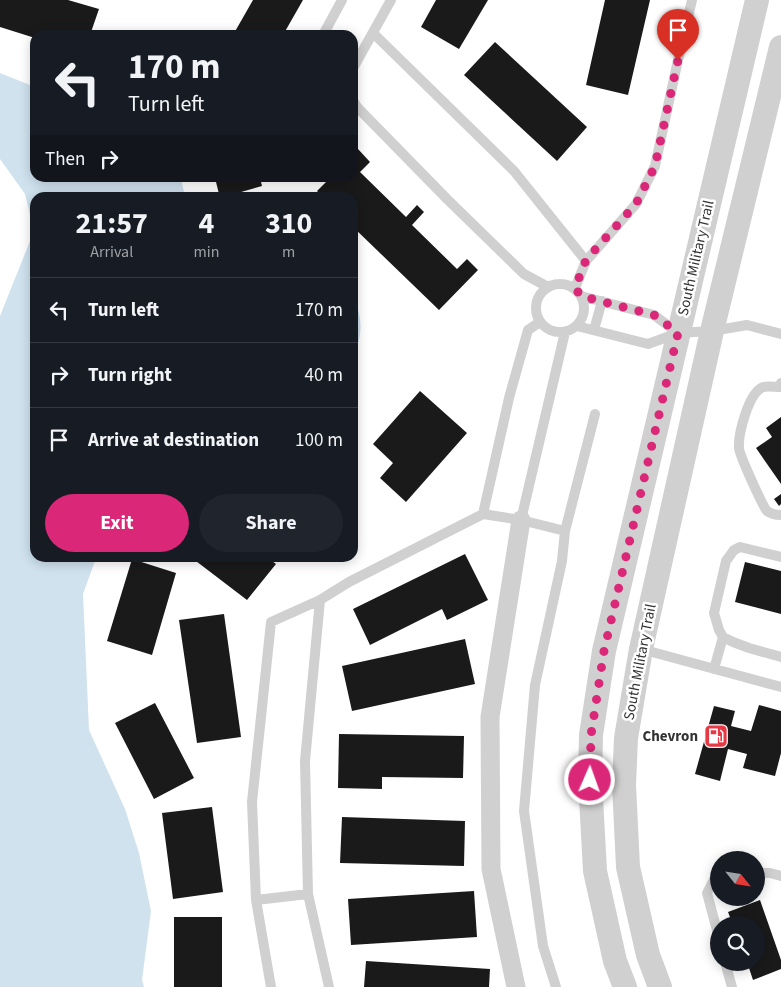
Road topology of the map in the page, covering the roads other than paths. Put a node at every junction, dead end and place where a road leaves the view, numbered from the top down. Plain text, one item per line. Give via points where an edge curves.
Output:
1 (342, 0) edge
2 (391, 0) edge
3 (692, 0) edge
4 (756, 0) edge
5 (326, 30) edge
6 (373, 34) junction
7 (781, 47) edge
8 (358, 60) edge
9 (358, 108) edge
10 (586, 260) junction
11 (548, 287) junction
12 (578, 292) junction
13 (602, 301) junction
14 (540, 322) junction
15 (577, 326) junction
16 (594, 330) junction
17 (712, 331) junction
18 (564, 332) junction
19 (678, 333) junction
20 (781, 334) edge
21 (781, 385) edge
22 (595, 414) dead end
23 (483, 514) junction
24 (781, 515) edge
25 (521, 520) junction
26 (565, 531) junction
27 (781, 557) edge
28 (320, 600) junction
29 (723, 636) junction
30 (641, 649) junction
31 (781, 656) edge
32 (714, 669) junction
33 (781, 687) edge
34 (765, 873) edge
35 (781, 876) edge
36 (710, 887) edge
37 (308, 894) junction
38 (256, 900) junction
39 (710, 904) edge
40 (728, 971) edge
41 (271, 987) edge
42 (329, 987) edge
43 (516, 987) edge
44 (556, 987) edge
45 (625, 987) edge
46 (660, 987) edge
47 (732, 987) edge

1 - 5 lane
2 - 6 lane
3 - 10 lane via 655,166 636,204
4 - 19 street, South Military Trail
6 - 8 lane
6 - 10 lane via 514,171
7 - 17 street, South Military Trail
9 - 11 lane via 524,274
10 - 12 lane
11 - 12 lane via 568,285
11 - 14 lane via 537,299 536,315
12 - 13 lane
12 - 15 lane via 584,312
13 - 16 lane
13 - 19 lane via 654,315
14 - 18 lane via 551,331
14 - 23 lane via 528,330
15 - 16 lane
15 - 18 lane
16 - 19 lane via 648,344
17 - 19 lane
17 - 20 lane via 747,325
17 - 30 street, South Military Trail
18 - 25 lane
19 - 45 street, South Military Trail via 604,651 591,735 590,780 596,871 615,961
21 - 24 lane via 761,388 755,394 741,429 738,449 765,509
22 - 26 lane
23 - 25 lane
23 - 28 lane
25 - 26 lane
25 - 43 street via 490,717 491,869
26 - 44 lane via 562,561 535,685 524,811 543,946
27 - 29 lane via 740,547 730,554 714,613
28 - 37 lane via 305,761
28 - 38 lane via 271,622 252,802
29 - 31 lane via 749,648
29 - 32 lane
30 - 32 lane
30 - 46 street, South Military Trail via 626,738 624,785 628,867 648,955
32 - 33 lane
34 - 35 lane
36 - 39 lane via 707,893
37 - 38 lane
37 - 42 lane
38 - 41 lane
40 - 47 lane

